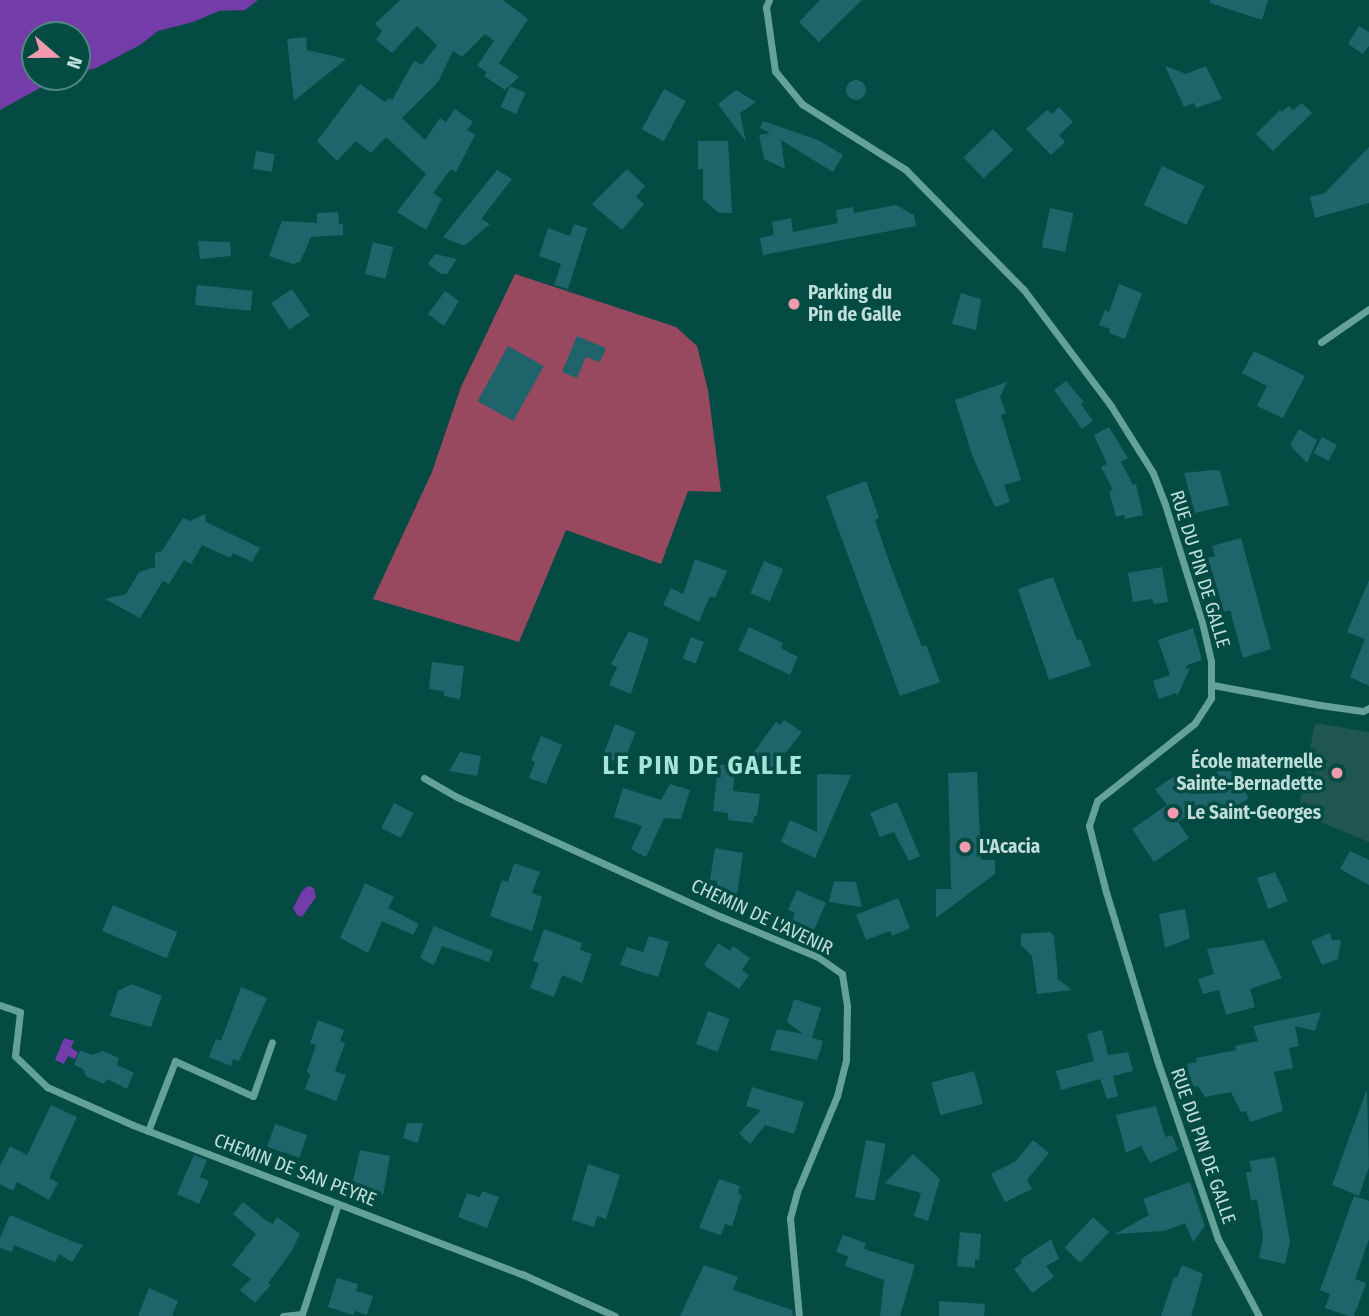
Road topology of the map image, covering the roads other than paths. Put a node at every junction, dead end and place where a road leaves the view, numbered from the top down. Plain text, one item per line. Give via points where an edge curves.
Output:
1 (769, 0) edge
2 (1369, 309) edge
3 (1321, 342) dead end
4 (1213, 685) junction
5 (1369, 708) edge
6 (424, 778) dead end
7 (0, 1005) edge
8 (272, 1042) dead end
9 (148, 1130) junction
10 (338, 1204) junction
11 (283, 1316) edge
12 (615, 1316) edge
13 (799, 1316) edge
14 (1259, 1316) edge

1 - 4 street, RUE DU PIN DE GALLE via 766,7 775,71 802,104 905,169 1024,290 1111,407 1153,473 1164,501 1202,622
2 - 3 street
4 - 5 street via 1320,705
4 - 14 street, RUE DU PIN DE GALLE via 1204,713 1107,791 1097,801 1089,826 1153,1047 1218,1239
6 - 13 street, CHEMIN DE L'AVENIR via 457,797 818,957 842,974 846,1060 837,1096 790,1217
7 - 9 street, CHEMIN DE SAN PEYRE via 20,1012 15,1056 47,1087
8 - 9 street via 253,1096 175,1061
9 - 10 street, CHEMIN DE SAN PEYRE
10 - 11 street via 302,1314
10 - 12 street, CHEMIN DE SAN PEYRE via 522,1274

